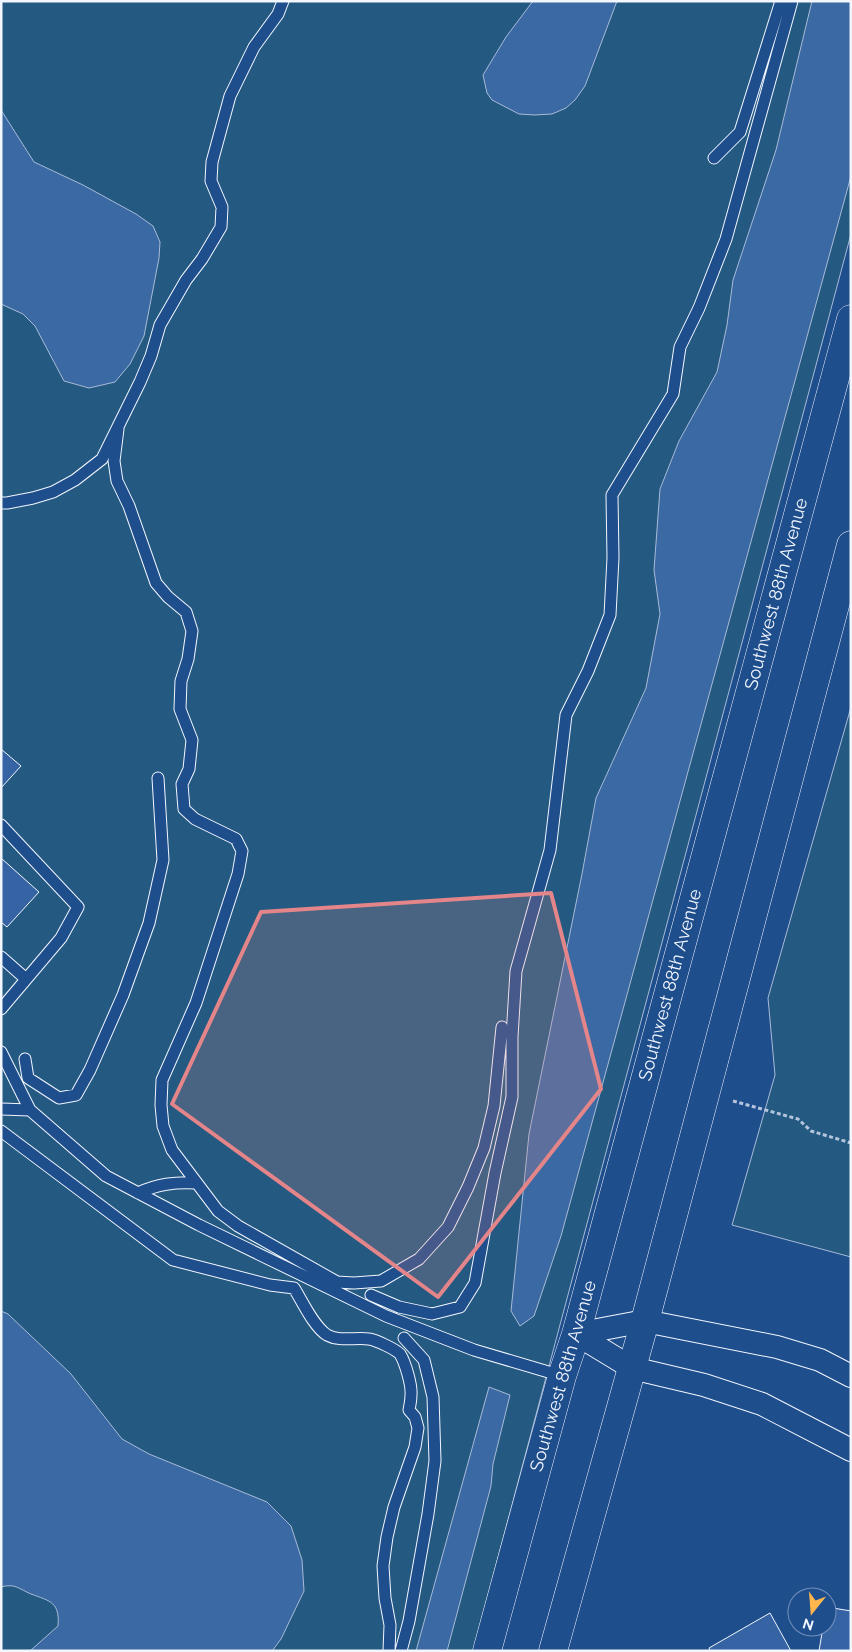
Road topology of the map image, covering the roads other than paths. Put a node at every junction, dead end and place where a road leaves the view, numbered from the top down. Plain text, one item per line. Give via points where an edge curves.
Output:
1 (283, 1) edge
2 (781, 1) edge
3 (792, 1) edge
4 (714, 158) dead end
5 (851, 319) edge
6 (118, 429) junction
7 (1, 503) edge
8 (851, 545) edge
9 (158, 778) dead end
10 (1, 825) edge
11 (1, 957) edge
12 (26, 980) junction
13 (1, 1009) edge
14 (502, 1027) dead end
15 (1, 1052) edge
16 (25, 1060) dead end
17 (1, 1109) edge
18 (30, 1110) junction
19 (1, 1131) edge
20 (196, 1183) junction
21 (138, 1193) junction
22 (371, 1295) dead end
23 (645, 1321) junction
24 (576, 1334) junction
25 (404, 1338) dead end
26 (632, 1368) junction
27 (562, 1376) junction
28 (851, 1376) edge
29 (851, 1450) edge
30 (389, 1651) edge
31 (401, 1651) edge
32 (487, 1651) edge
33 (553, 1651) edge

1 - 6 lane via 278,14 254,47 230,96 212,162 211,181 222,207 221,227 160,325 151,356
2 - 4 lane via 740,132
3 - 22 lane via 726,239 680,347 673,394 612,495 610,615 566,715 550,850 516,971 512,1097 475,1283 460,1307 432,1314 399,1307
5 - 24 main road, Southwest 88th Avenue
6 - 7 lane via 102,458 75,480 53,492
6 - 20 lane via 114,461 117,481 156,583 186,612 192,631 181,681 180,709 192,740 189,768 182,784 184,808 195,819 236,839 242,851 238,874 196,1003 162,1080 163,1126 172,1150
8 - 23 main road
9 - 16 lane via 163,860 149,923 123,995 90,1070 76,1095 60,1098 28,1078
10 - 12 lane via 78,907 61,938
11 - 12 lane
12 - 13 lane
14 - 20 lane via 494,1106 484,1148 468,1187 448,1227 419,1259 381,1281 337,1282 218,1212
15 - 18 lane
17 - 18 lane
18 - 21 lane via 106,1176
19 - 30 lane via 173,1260 294,1288 328,1335 340,1339 370,1339 399,1354 412,1394 409,1410 418,1428 416,1447 394,1507 387,1537 384,1566
20 - 21 lane via 176,1182
21 - 27 lane via 386,1316 474,1350
23 - 24 street
23 - 26 main road
23 - 28 street via 777,1347 820,1360
24 - 26 street
24 - 27 main road, Southwest 88th Avenue
25 - 31 lane via 424,1360 433,1397 436,1461
26 - 29 street via 704,1385 762,1404
26 - 33 main road
27 - 32 main road, Southwest 88th Avenue

